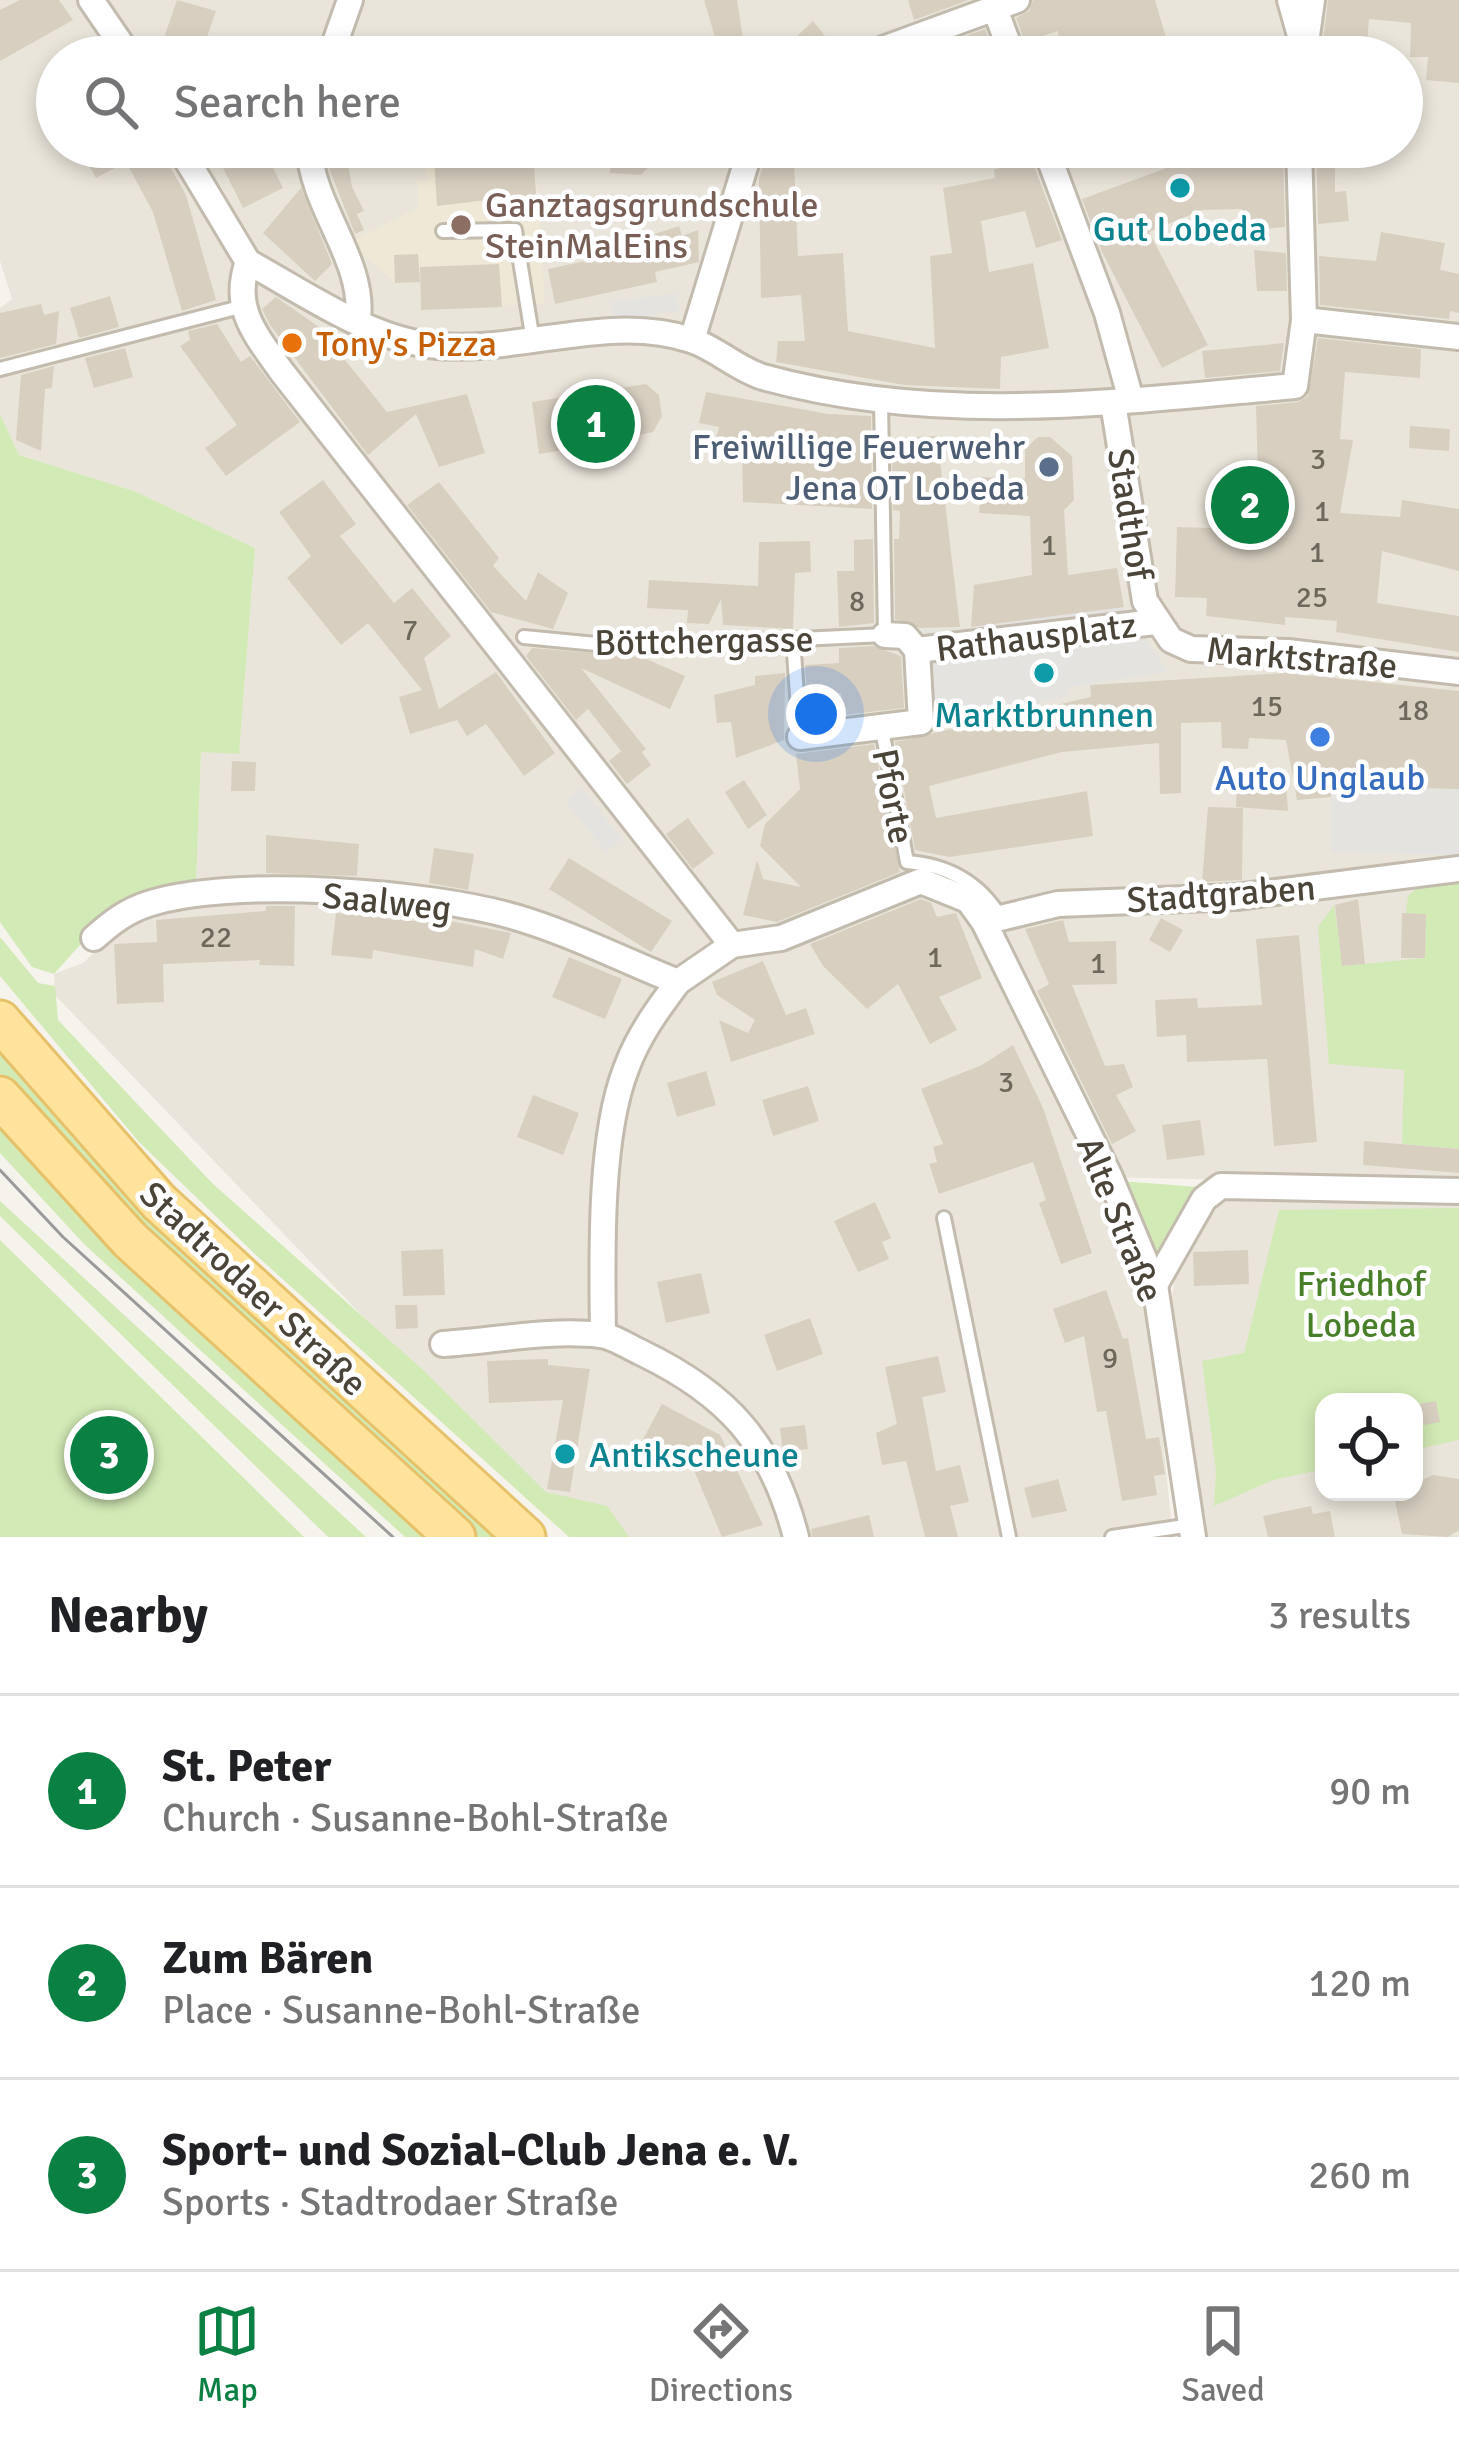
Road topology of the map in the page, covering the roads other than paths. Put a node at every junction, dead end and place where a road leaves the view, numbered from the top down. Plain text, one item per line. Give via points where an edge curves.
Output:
1 (91, 0) edge
2 (350, 0) edge
3 (1290, 0) edge
4 (1312, 0) edge
5 (1006, 4) edge
6 (116, 36) edge
7 (337, 36) edge
8 (918, 36) edge
9 (1010, 36) edge
10 (1300, 36) edge
11 (1307, 36) edge
12 (192, 168) edge
13 (313, 168) edge
14 (745, 168) edge
15 (1053, 168) edge
16 (1300, 168) edge
17 (443, 231) dead end
18 (248, 262) junction
19 (240, 308) junction
20 (358, 319) junction
21 (1304, 320) junction
22 (1459, 337) edge
23 (533, 340) junction
24 (692, 340) junction
25 (0, 369) edge
26 (881, 401) junction
27 (1122, 402) junction
28 (1155, 622) junction
29 (885, 635) junction
30 (524, 637) dead end
31 (794, 639) junction
32 (917, 650) junction
33 (1459, 672) edge
34 (882, 730) junction
35 (800, 737) joint
36 (1459, 869) edge
37 (993, 920) junction
38 (94, 938) dead end
39 (732, 945) junction
40 (678, 982) junction
41 (0, 1022) edge
42 (0, 1097) edge
43 (1459, 1191) edge
44 (944, 1218) dead end
45 (1155, 1285) junction
46 (602, 1334) junction
47 (443, 1344) dead end
48 (1192, 1531) edge
49 (455, 1537) edge
50 (525, 1537) edge
51 (796, 1537) edge
52 (1010, 1537) edge
53 (1112, 1537) edge

1 - 6 street
2 - 7 street
3 - 10 street
4 - 11 street
5 - 8 street
5 - 9 street
12 - 18 street
13 - 20 street via 321,208 359,290
14 - 24 street
15 - 27 street, Stadthof via 1106,313
16 - 21 street
17 - 23 lane via 515,230
18 - 19 street
18 - 20 street
19 - 25 lane
19 - 39 street
20 - 23 street via 430,345
21 - 22 street
21 - 27 street via 1295,386
23 - 24 street via 621,332
24 - 26 street via 759,376
26 - 27 street via 985,409
26 - 29 lane
27 - 28 street, Stadthof via 1144,601
28 - 32 street, Rathausplatz
28 - 33 street, Marktstraße via 1191,649
29 - 31 lane, Böttchergasse
29 - 32 street, Rathausplatz via 905,635
30 - 31 lane, Böttchergasse via 627,647
31 - 35 lane
32 - 34 street, Rathausplatz via 921,722
34 - 35 street
34 - 37 lane, Pforte via 907,862 984,889
36 - 37 street, Stadtgraben via 1236,897 1058,904
37 - 39 street via 921,881 782,938
37 - 45 street, Alte Straße
38 - 40 street, Saalweg via 126,912 187,895 402,898 514,916
39 - 40 street
40 - 46 street via 646,1024 624,1073 607,1179
41 - 50 main road, Stadtrodaer Straße via 159,1202
42 - 49 main road, Stadtrodaer Straße via 130,1240
43 - 45 street via 1221,1186 1204,1199
44 - 52 lane
45 - 48 street, Alte Straße
46 - 47 street
46 - 51 street via 715,1393 765,1461
48 - 53 lane

